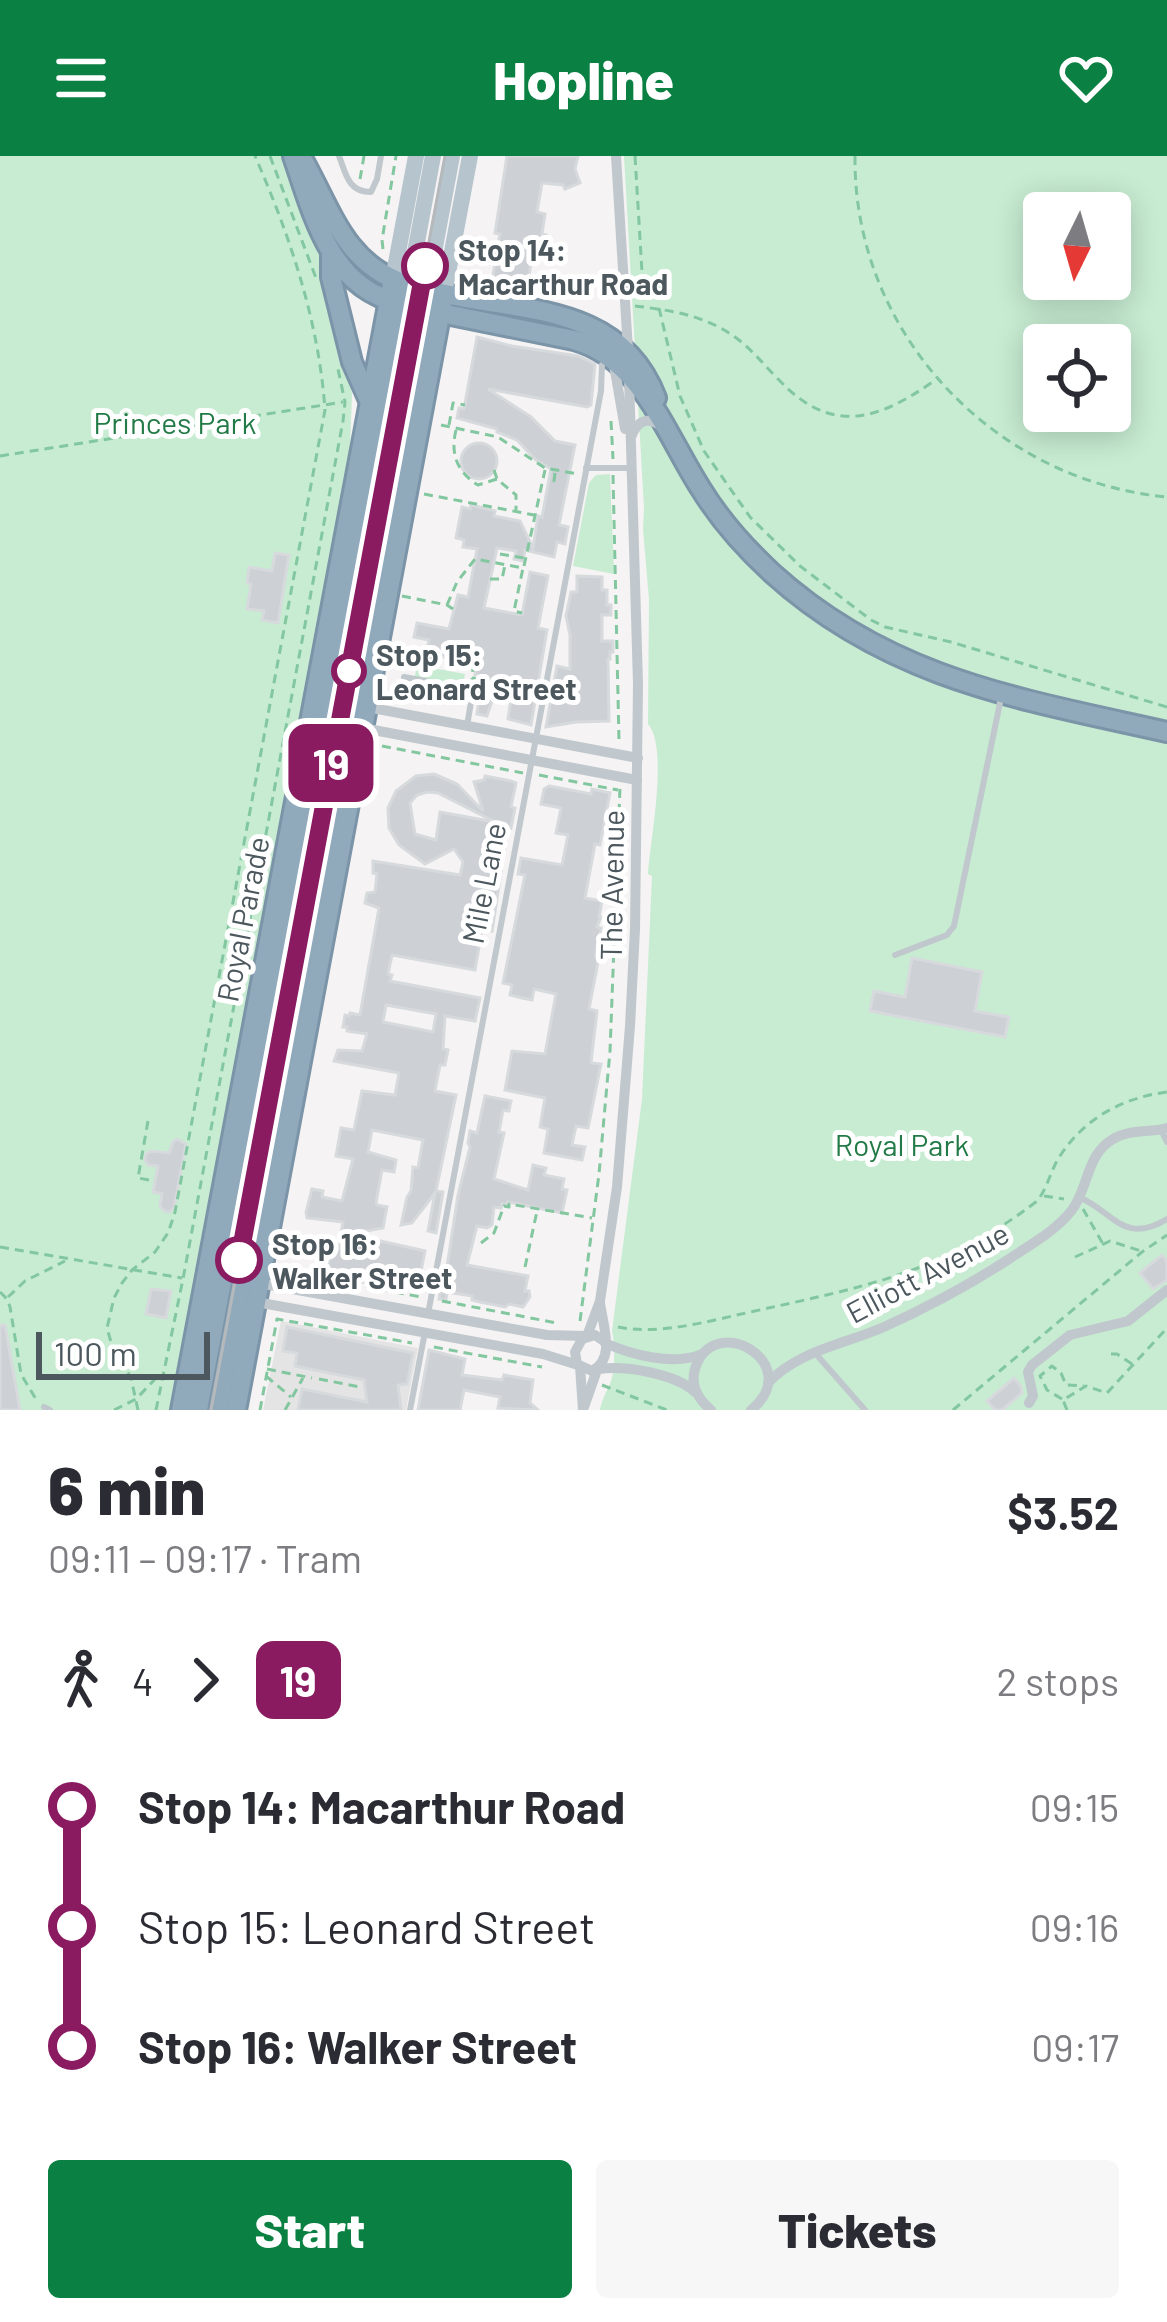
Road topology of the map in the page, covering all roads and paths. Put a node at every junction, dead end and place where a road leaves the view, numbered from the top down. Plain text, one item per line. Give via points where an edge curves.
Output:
1 (255, 156) edge
2 (270, 156) edge
3 (297, 156) edge
4 (339, 156) edge
5 (364, 156) edge
6 (381, 156) edge
7 (396, 156) edge
8 (416, 156) edge
9 (433, 156) edge
10 (616, 156) edge
11 (635, 156) edge
12 (855, 156) edge
13 (461, 157) edge
14 (360, 181) dead end
15 (331, 254) junction
16 (320, 293) dead end
17 (412, 295) junction
18 (624, 303) junction
19 (644, 307) junction
20 (659, 308) junction
21 (604, 332) junction
22 (574, 340) junction
23 (613, 357) junction
24 (338, 371) dead end
25 (629, 374) junction
26 (936, 380) junction
27 (345, 402) junction
28 (325, 403) junction
29 (369, 403) junction
30 (465, 405) dead end
31 (456, 428) junction
32 (669, 433) junction
33 (482, 434) junction
34 (631, 436) junction
35 (481, 443) dead end
36 (454, 455) junction
37 (0, 456) edge
38 (461, 460) dead end
39 (403, 465) junction
40 (545, 468) junction
41 (630, 468) junction
42 (494, 470) dead end
43 (556, 471) junction
44 (585, 471) junction
45 (497, 479) junction
46 (556, 487) dead end
47 (407, 490) junction
48 (1167, 497) edge
49 (517, 512) junction
50 (534, 515) junction
51 (532, 525) junction
52 (540, 527) dead end
53 (526, 558) junction
54 (501, 564) junction
55 (524, 568) junction
56 (346, 576) junction
57 (490, 579) dead end
58 (388, 593) junction
59 (522, 613) dead end
60 (475, 648) dead end
61 (404, 677) dead end
62 (494, 681) dead end
63 (324, 690) junction
64 (1002, 694) junction
65 (1167, 707) edge
66 (398, 713) junction
67 (350, 716) junction
68 (467, 726) junction
69 (1167, 732) edge
70 (394, 734) junction
71 (316, 735) junction
72 (534, 738) junction
73 (382, 746) dead end
74 (604, 752) junction
75 (638, 758) junction
76 (530, 760) junction
77 (528, 773) junction
78 (600, 773) junction
79 (637, 787) junction
80 (297, 932) junction
81 (895, 955) dead end
82 (1167, 1092) edge
83 (148, 1121) dead end
84 (1165, 1133) edge
85 (599, 1174) dead end
86 (155, 1181) dead end
87 (1079, 1197) junction
88 (538, 1209) junction
89 (1085, 1211) dead end
90 (594, 1219) junction
91 (1167, 1219) edge
92 (1167, 1235) edge
93 (481, 1243) dead end
94 (1103, 1244) junction
95 (0, 1247) edge
96 (1142, 1252) junction
97 (1075, 1257) dead end
98 (69, 1259) junction
99 (524, 1267) dead end
100 (132, 1270) junction
101 (183, 1279) junction
102 (232, 1286) junction
103 (296, 1289) junction
104 (1167, 1290) edge
105 (0, 1292) edge
106 (7, 1299) junction
107 (600, 1301) junction
108 (291, 1309) junction
109 (428, 1314) junction
110 (277, 1319) dead end
111 (580, 1323) dead end
112 (618, 1327) dead end
113 (1167, 1328) edge
114 (424, 1332) junction
115 (586, 1336) junction
116 (605, 1342) junction
117 (705, 1352) junction
118 (816, 1353) junction
119 (758, 1354) junction
120 (1111, 1354) dead end
121 (800, 1358) junction
122 (1133, 1365) junction
123 (579, 1366) junction
124 (598, 1370) junction
125 (163, 1371) junction
126 (266, 1372) junction
127 (304, 1376) junction
128 (607, 1386) dead end
129 (1086, 1386) junction
130 (360, 1387) dead end
131 (767, 1388) junction
132 (697, 1395) junction
133 (292, 1398) junction
134 (136, 1399) junction
135 (1064, 1400) junction
136 (1029, 1403) dead end
137 (47, 1409) edge
138 (114, 1410) edge
139 (138, 1410) edge
140 (156, 1410) edge
141 (181, 1410) edge
142 (198, 1410) edge
143 (218, 1410) edge
144 (236, 1410) edge
145 (260, 1410) edge
146 (285, 1410) edge
147 (410, 1410) edge
148 (667, 1410) edge
149 (711, 1410) edge
150 (751, 1410) edge
151 (764, 1410) edge
152 (865, 1410) edge
153 (953, 1410) edge
154 (1067, 1410) edge

1 - 28 path via 309,306
2 - 16 path
3 - 15 highway
3 - 17 highway via 351,248
4 - 6 lane via 354,188 371,192
5 - 14 path
7 - 17 path via 382,240
8 - 17 main road, Royal Parade
9 - 17 main road, Royal Parade
10 - 18 street, The Avenue
11 - 19 path
12 - 26 path via 871,262 896,322
13 - 17 main road, Royal Parade
15 - 17 highway via 355,281
15 - 29 highway via 352,362
17 - 21 highway via 568,318
17 - 22 highway
17 - 29 highway, Royal Parade
17 - 39 highway, Royal Parade
17 - 56 highway, Royal Parade
18 - 19 path
18 - 21 street
18 - 23 street, The Avenue
19 - 20 path
20 - 26 path via 732,334 781,383 831,415 877,414
20 - 65 path via 680,396 704,451 750,517 800,566 885,627
21 - 22 highway
21 - 23 highway
22 - 23 highway
23 - 25 highway
23 - 32 highway via 647,376
23 - 41 street, The Avenue
23 - 44 lane, Mile Lane
24 - 27 path
25 - 32 highway
25 - 34 street, The Avenue
26 - 48 path via 1032,456 1094,483
27 - 28 path
27 - 101 path
28 - 37 path
28 - 100 path via 175,1212 154,1252
29 - 56 highway, Royal Parade
30 - 31 path via 453,403 445,426
31 - 33 path
31 - 36 path
32 - 34 street via 643,421
32 - 64 highway via 720,517 795,592 892,654
33 - 35 path
33 - 40 path
34 - 41 street, The Avenue
36 - 38 path
36 - 45 path via 474,483
39 - 47 highway, Royal Parade
39 - 67 highway, Royal Parade
40 - 43 path
40 - 50 path
41 - 44 lane
41 - 75 street, The Avenue
42 - 45 path
43 - 44 path
43 - 46 path
44 - 72 lane, Mile Lane
45 - 49 path via 516,495
47 - 49 path
47 - 58 highway, Royal Parade
49 - 50 path
50 - 51 path
51 - 52 path
51 - 53 path
53 - 54 path via 501,551
53 - 55 path
54 - 55 path
54 - 57 path via 502,579
54 - 58 path via 473,560 450,607
55 - 59 path via 514,611
56 - 63 highway, Royal Parade
58 - 67 highway, Royal Parade
60 - 62 path via 472,678
61 - 68 lane via 473,690
63 - 67 highway, Royal Parade
63 - 71 highway, Royal Parade
64 - 69 highway
64 - 81 lane via 952,931
66 - 67 street
66 - 68 street
66 - 70 street
67 - 70 street
67 - 71 highway, Royal Parade
67 - 80 highway, Royal Parade
68 - 72 street
70 - 76 street
71 - 80 highway, Royal Parade
72 - 74 street
72 - 76 lane, Mile Lane
73 - 77 path
74 - 75 street
74 - 78 street
75 - 79 street, The Avenue
76 - 77 lane, Mile Lane
76 - 78 street
77 - 79 path
77 - 109 lane, Mile Lane
78 - 79 street
79 - 107 street, The Avenue via 631,1026
80 - 102 highway, Royal Parade
80 - 102 highway, Royal Parade via 243,1124
82 - 112 path via 1102,1113 1071,1141 1037,1201 942,1260 877,1284 736,1315
83 - 86 path via 138,1178
84 - 87 street, Elliott Avenue via 1127,1133 1107,1143
85 - 90 path
87 - 91 lane via 1124,1227
87 - 118 street, Elliott Avenue via 1060,1222 970,1283
88 - 90 path
88 - 93 path via 504,1206
88 - 99 path
89 - 94 path
90 - 111 path
92 - 96 path
94 - 96 path
94 - 97 path
95 - 98 path
96 - 153 path
98 - 100 path
98 - 106 path
100 - 101 path
100 - 134 path via 107,1328
101 - 125 path
102 - 103 street
102 - 108 street
102 - 141 highway, Royal Parade
102 - 142 highway, Royal Parade
102 - 143 highway, Royal Parade
102 - 144 highway, Royal Parade
103 - 108 lane
103 - 109 street
104 - 136 street via 1133,1318 1073,1334 1035,1362
105 - 106 path
106 - 137 path via 21,1374
107 - 115 street, The Avenue
107 - 116 street, The Avenue
108 - 114 street
109 - 114 street, Mile Lane
109 - 115 street
110 - 126 path
113 - 122 path
114 - 123 street
114 - 147 lane, Mile Lane
115 - 116 street
115 - 123 street via 575,1350
116 - 117 street, Elliott Avenue via 674,1360
116 - 124 street
117 - 119 street, Elliott Avenue via 732,1342
117 - 132 street via 694,1372
118 - 121 street, Elliott Avenue
118 - 152 lane
119 - 121 street, Elliott Avenue
119 - 131 street
120 - 122 path
121 - 131 street, Elliott Avenue
122 - 129 path via 1107,1393
123 - 124 street
123 - 124 street via 583,1410
124 - 132 street via 674,1378
125 - 134 path
125 - 140 path
126 - 127 path
126 - 133 path
126 - 145 path
127 - 130 path
127 - 133 path
128 - 148 path
129 - 135 path
129 - 135 path via 1066,1385 1052,1366 1040,1376
131 - 150 street, Elliott Avenue
131 - 151 street
132 - 149 street
133 - 146 path
134 - 138 path
134 - 139 path
135 - 154 path

